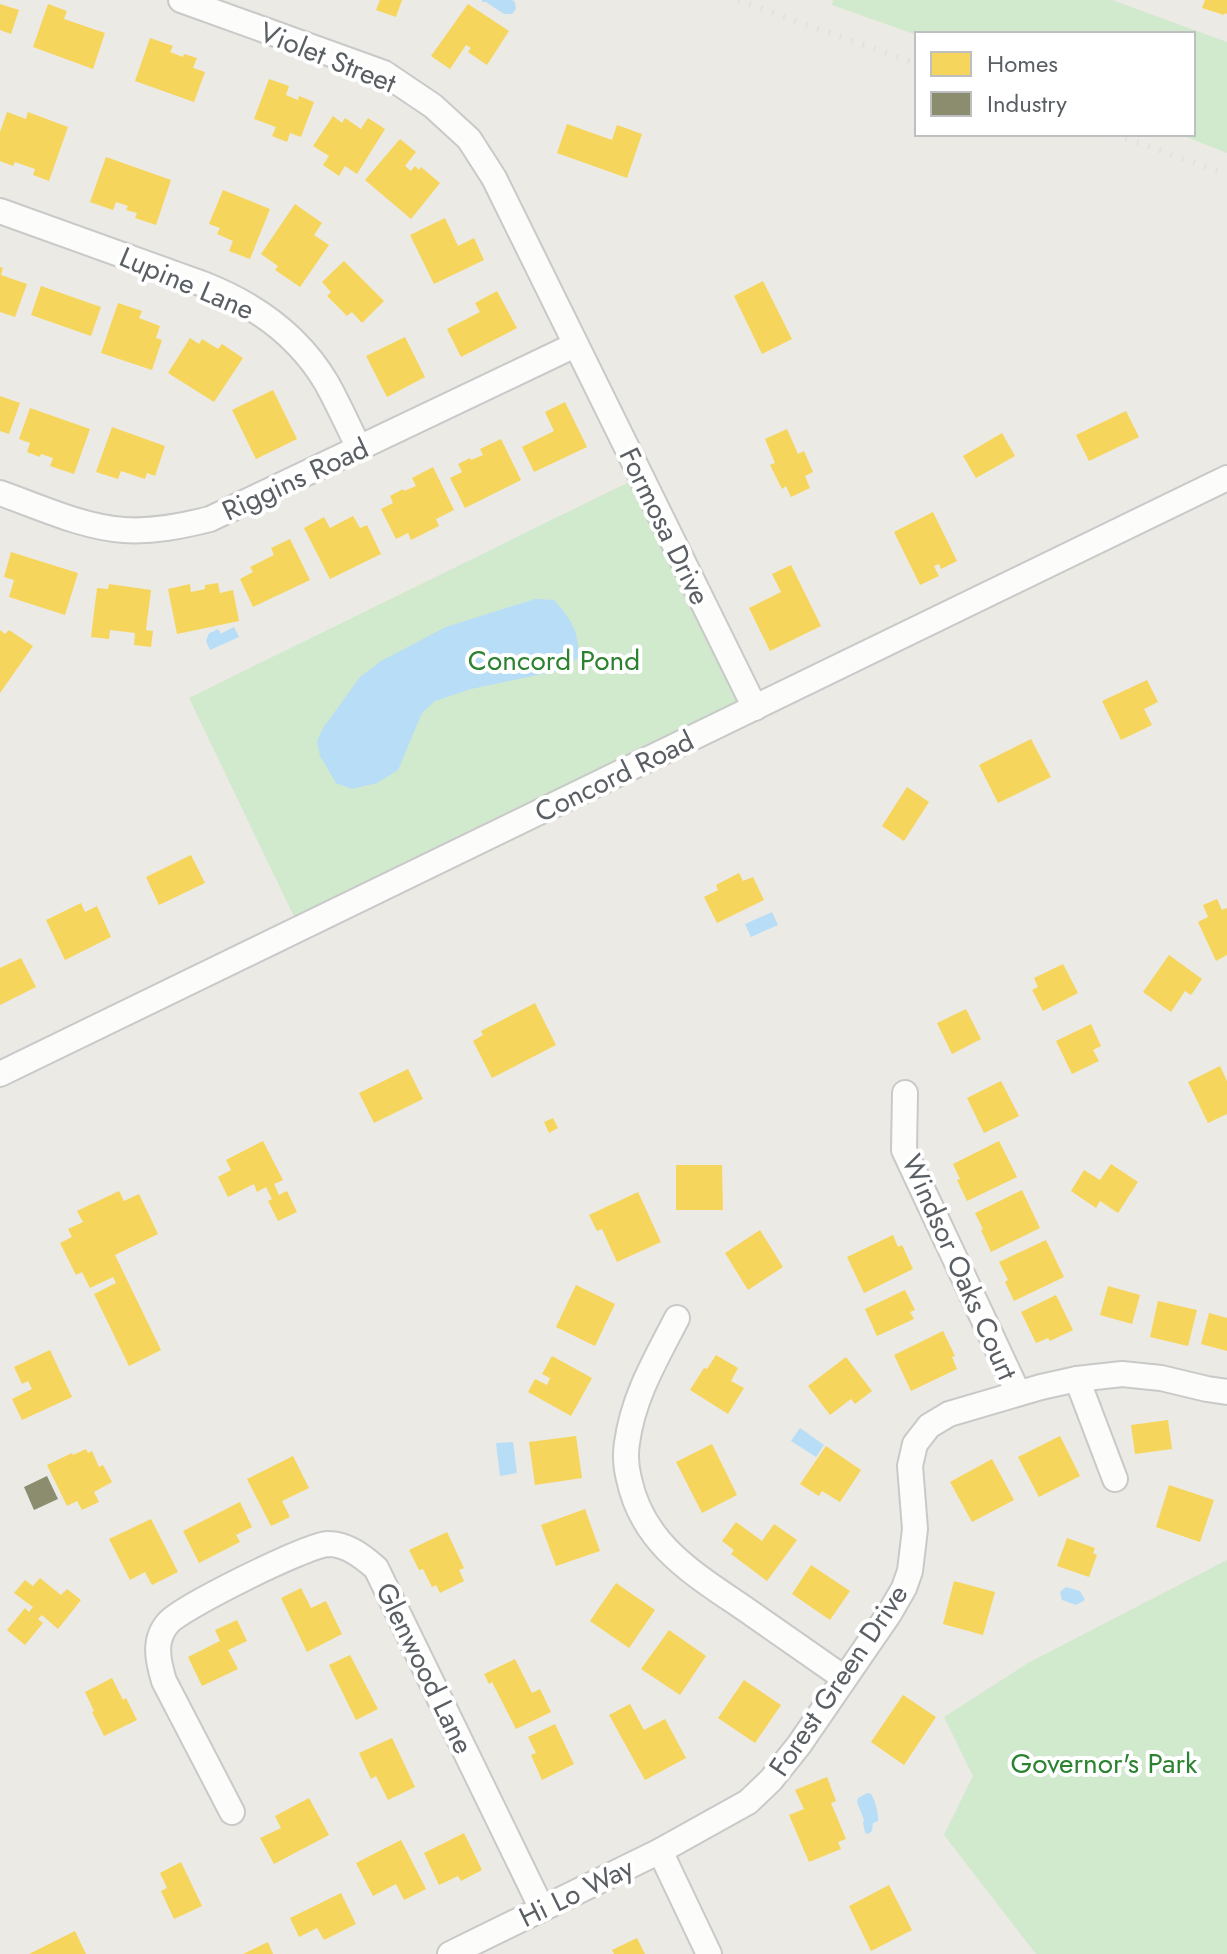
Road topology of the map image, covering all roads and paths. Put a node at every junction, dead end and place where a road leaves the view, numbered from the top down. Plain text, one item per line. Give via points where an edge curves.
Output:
1 (181, 0) edge
2 (0, 211) edge
3 (575, 345) junction
4 (359, 448) junction
5 (1227, 478) edge
6 (0, 493) edge
7 (755, 708) junction
8 (0, 1074) edge
9 (905, 1093) dead end
10 (677, 1318) dead end
11 (1077, 1379) junction
12 (1227, 1392) edge
13 (1018, 1393) junction
14 (1115, 1479) dead end
15 (844, 1678) junction
16 (232, 1812) dead end
17 (660, 1851) junction
18 (542, 1909) junction
19 (450, 1954) edge
20 (709, 1954) edge

1 - 3 street, Violet Street via 384,73 433,106 469,139 494,178
2 - 4 street, Lupine Lane via 203,284 262,313 307,355
3 - 4 street, Riggins Road
3 - 7 street, Formosa Drive
4 - 6 street, Riggins Road via 210,519 183,526 121,530
5 - 7 street, Concord Road
7 - 8 street, Concord Road
9 - 13 street, Windsor Oaks Court via 904,1150
10 - 15 street via 640,1390 626,1445 633,1496 647,1527 689,1570
11 - 12 street, Forest Green Drive via 1122,1374
11 - 13 street, Forest Green Drive
11 - 14 street
13 - 15 street, Forest Green Drive via 949,1414 929,1426 915,1444 910,1466 915,1529 910,1571 889,1614
15 - 17 street, Forest Green Drive via 799,1745 748,1802
16 - 18 street, Glenwood Lane via 164,1681 158,1641 183,1611 286,1558 328,1544 344,1547 376,1568
17 - 18 street, Hi Lo Way
17 - 20 street
18 - 19 street, Hi Lo Way

